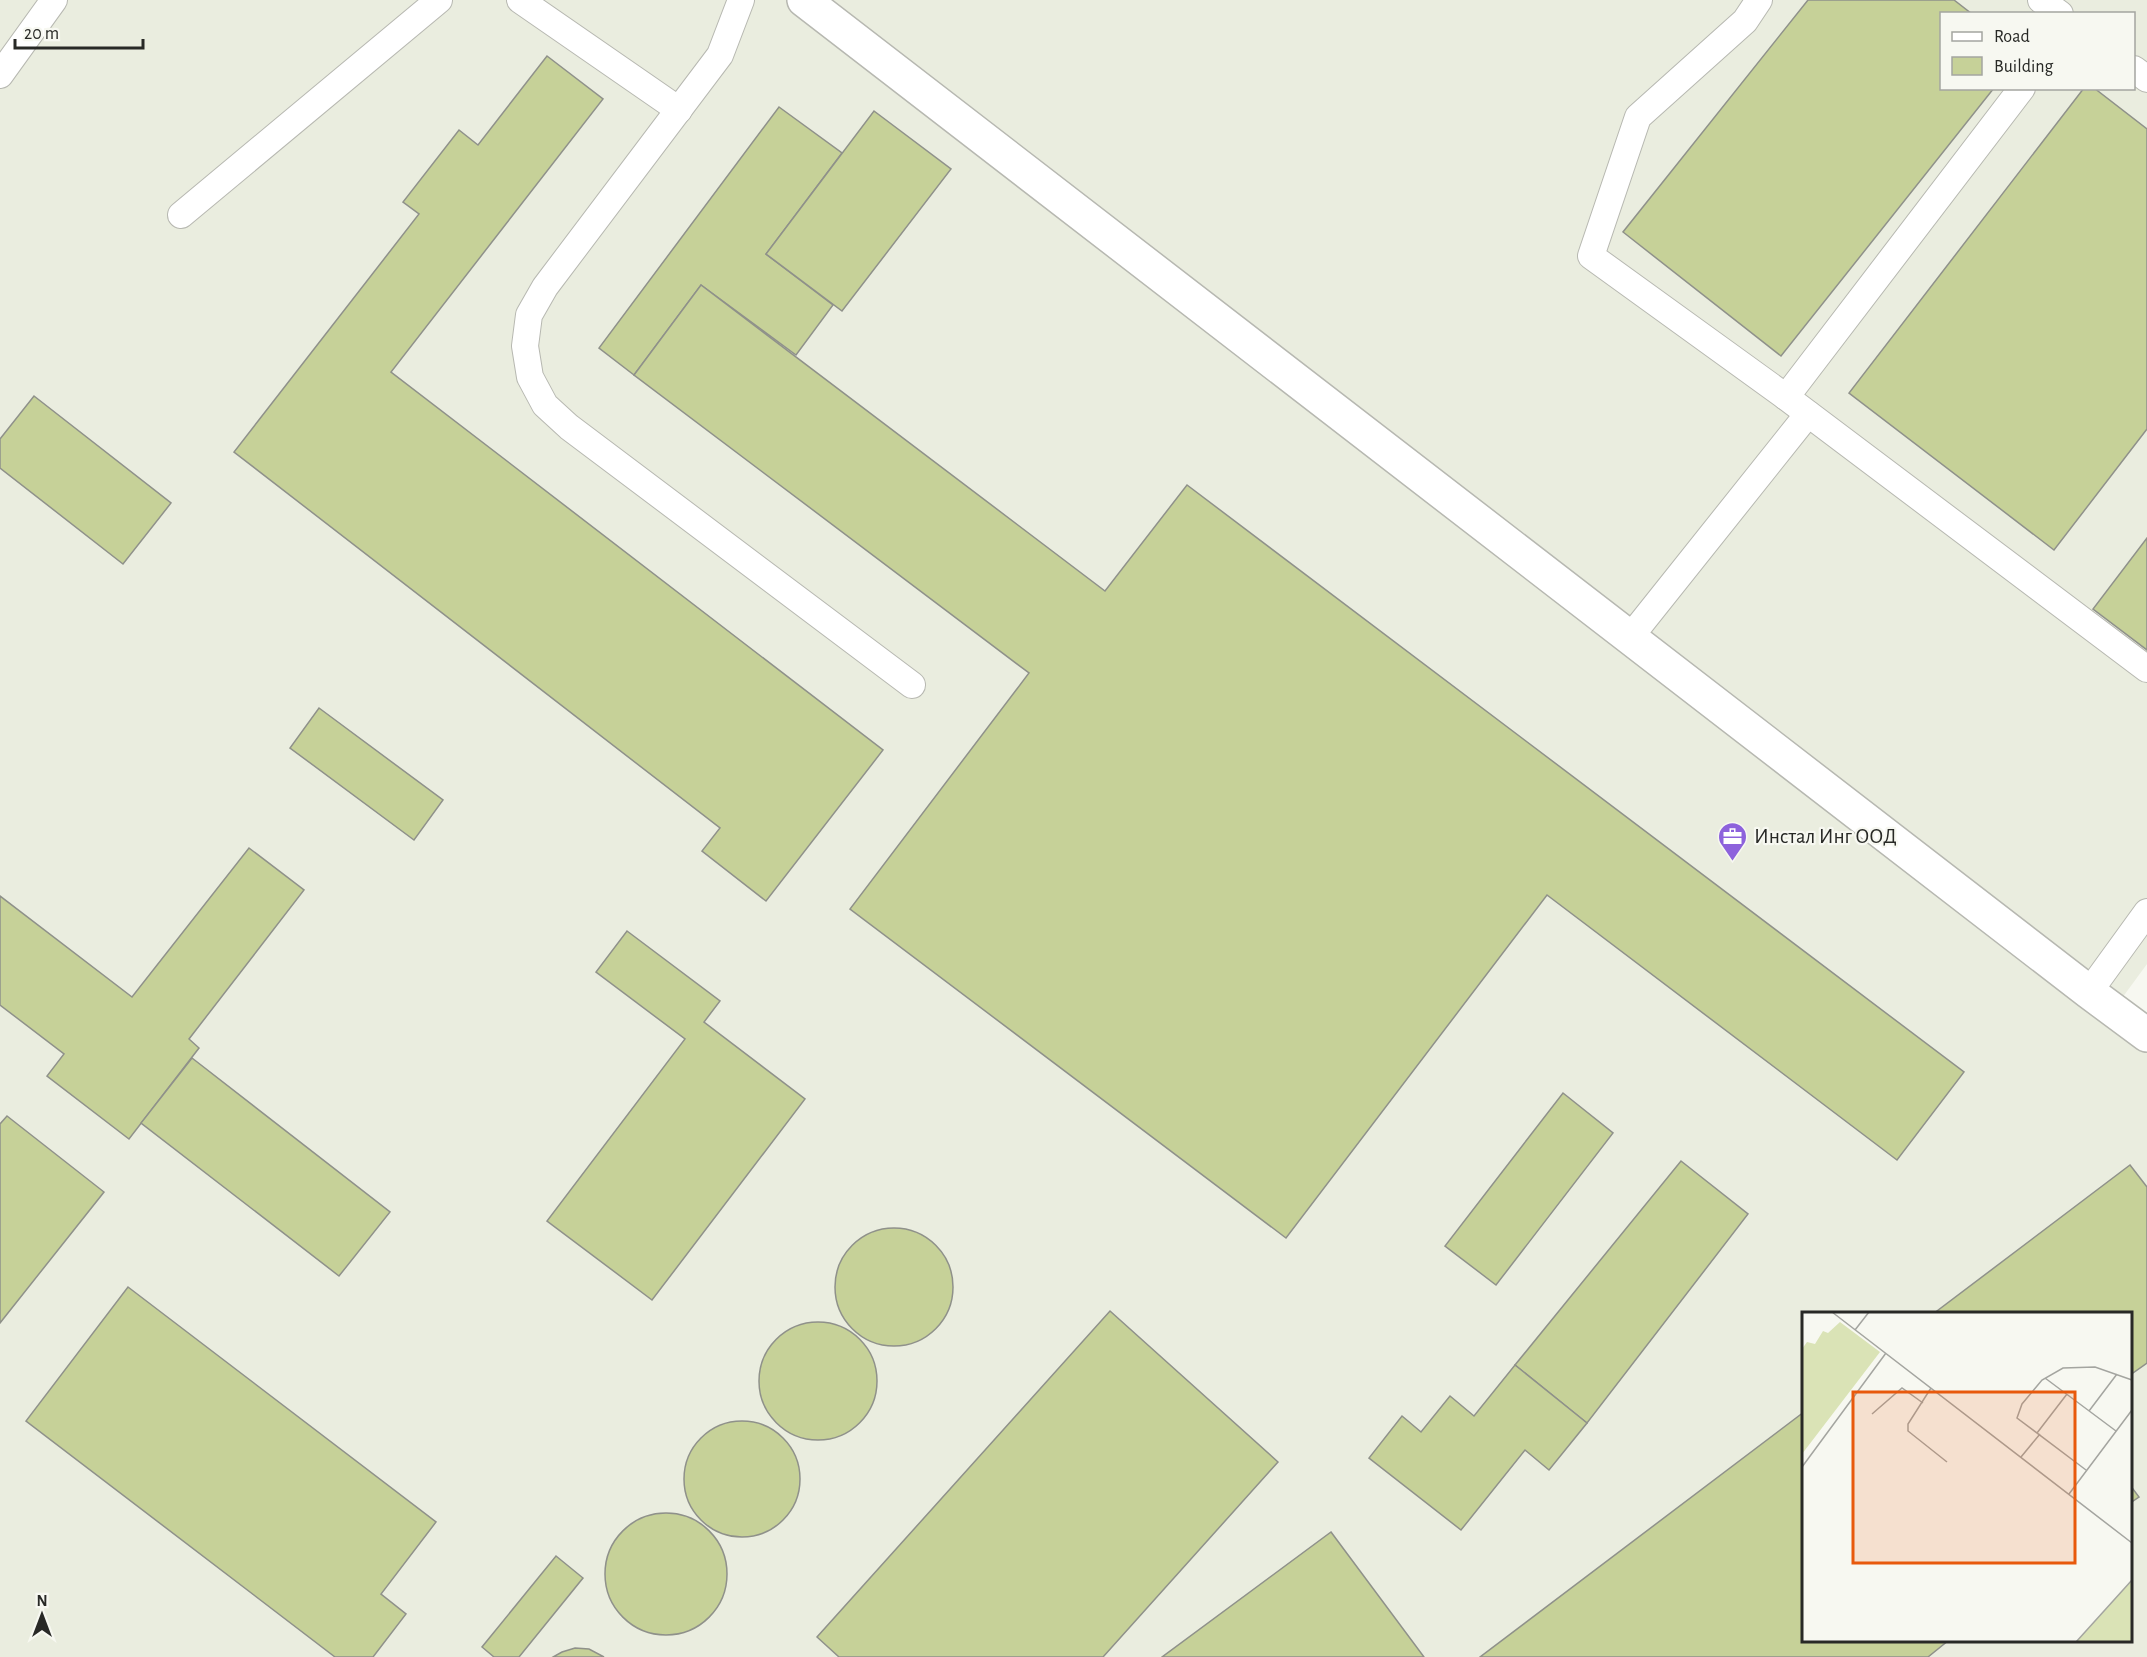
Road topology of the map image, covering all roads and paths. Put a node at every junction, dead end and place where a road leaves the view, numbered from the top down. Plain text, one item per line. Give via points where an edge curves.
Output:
1 (54, 0) edge
2 (439, 0) edge
3 (520, 0) edge
4 (741, 0) edge
5 (804, 0) edge
6 (1759, 0) edge
7 (2041, 0) edge
8 (2057, 12) edge
9 (2135, 71) edge
10 (0, 75) edge
11 (2147, 80) edge
12 (2020, 90) edge
13 (679, 110) junction
14 (181, 215) dead end
15 (1786, 397) junction
16 (1808, 414) junction
17 (1630, 636) junction
18 (2147, 669) edge
19 (912, 685) dead end
20 (2147, 912) edge
21 (2089, 992) junction
22 (2147, 1035) edge

1 - 10 lane
2 - 14 lane
3 - 13 lane
4 - 13 lane via 720,55
5 - 17 street
6 - 15 lane via 1745,21 1638,117 1591,256
7 - 8 lane
9 - 11 lane
12 - 15 lane
13 - 19 lane via 544,287 530,315 525,346 530,377 545,405 569,426
15 - 16 lane
16 - 17 lane
16 - 18 lane
17 - 21 street
20 - 21 lane
21 - 22 street

